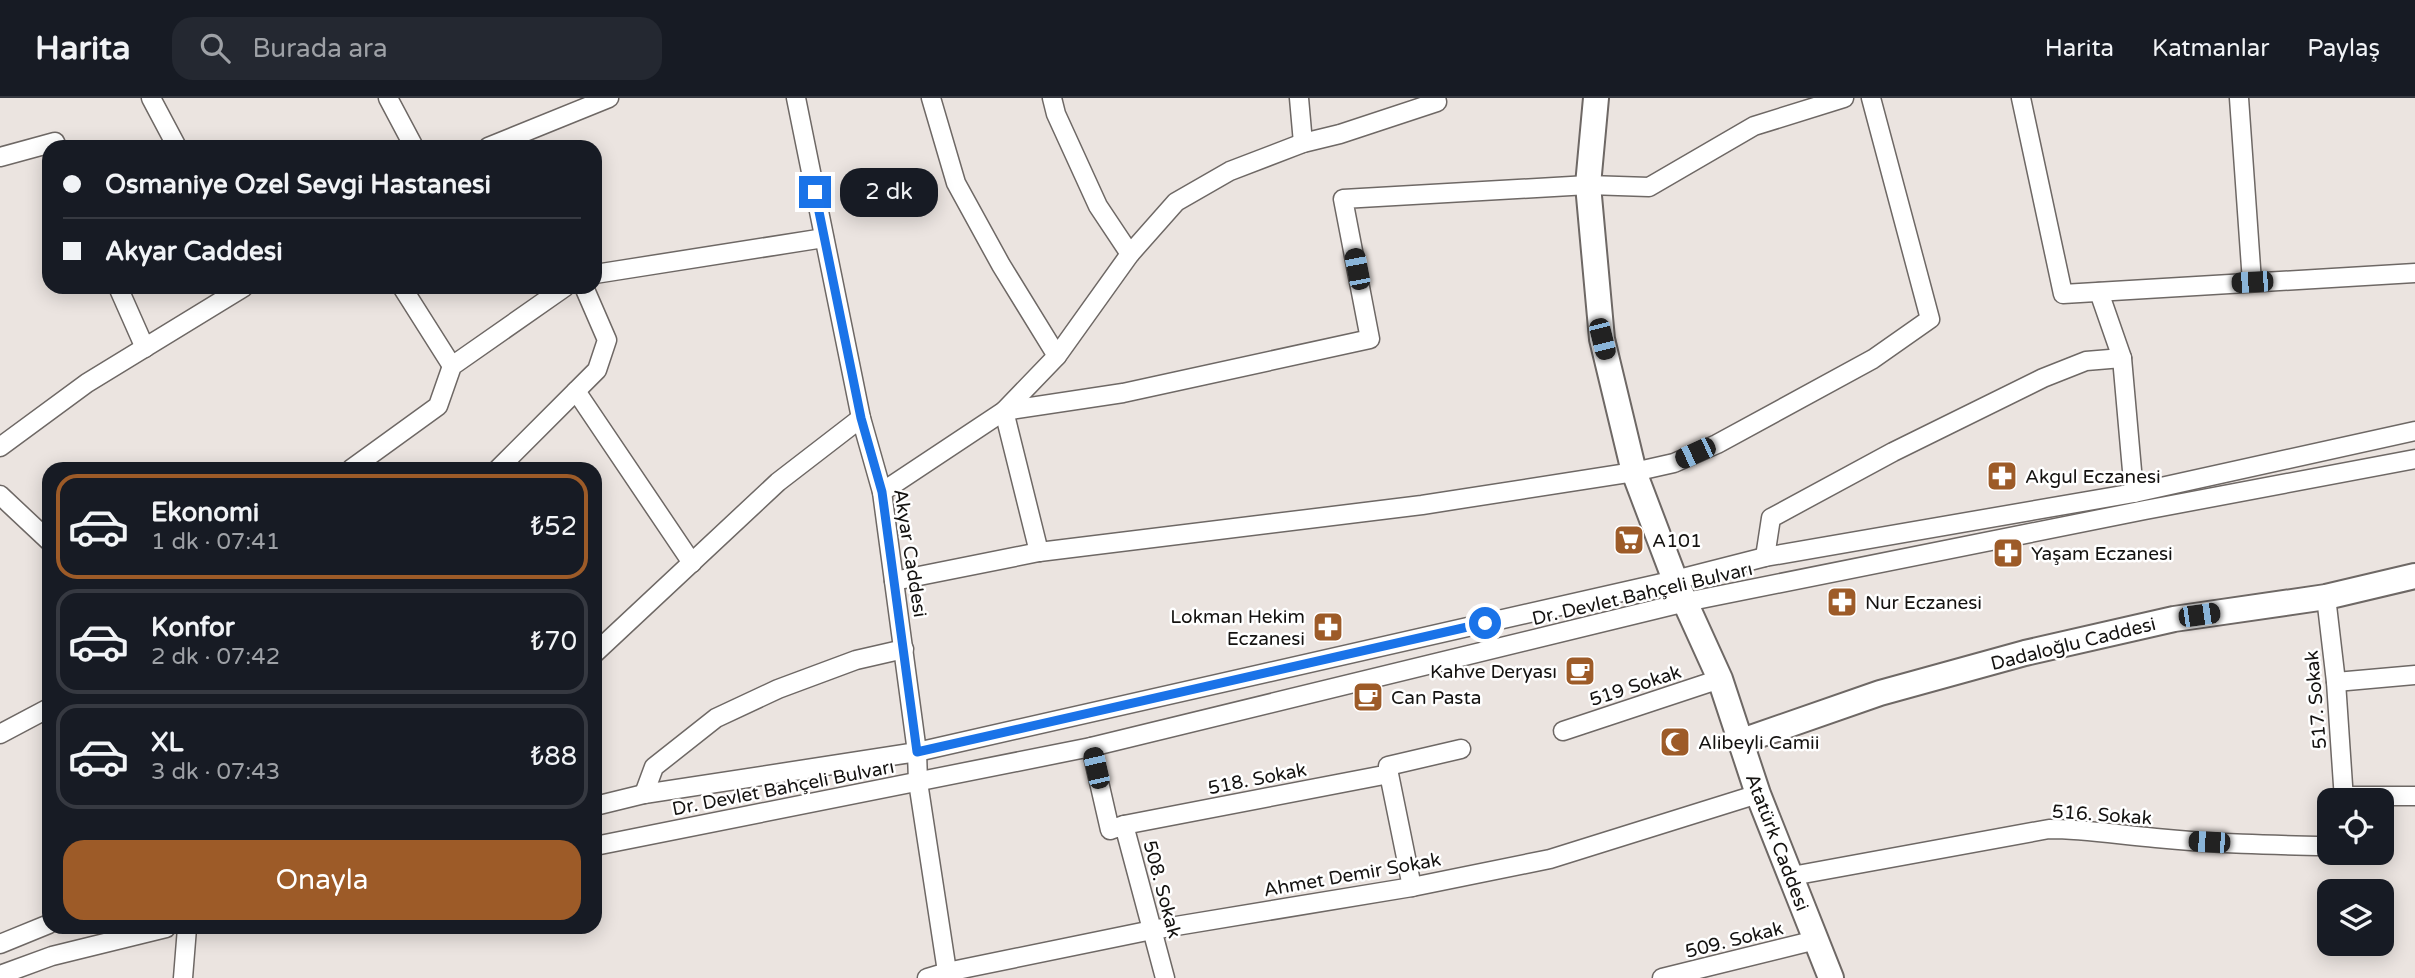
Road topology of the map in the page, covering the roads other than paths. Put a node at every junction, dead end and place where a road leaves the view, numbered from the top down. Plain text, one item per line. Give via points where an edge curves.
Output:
1 (151, 98) edge
2 (388, 98) edge
3 (609, 98) edge
4 (796, 98) edge
5 (931, 98) edge
6 (1052, 98) edge
7 (1299, 98) edge
8 (1436, 98) edge
9 (1596, 98) edge
10 (1844, 98) edge
11 (1871, 98) edge
12 (2021, 98) edge
13 (2239, 98) edge
14 (173, 140) edge
15 (410, 140) edge
16 (524, 140) edge
17 (1303, 143) junction
18 (42, 146) edge
19 (0, 157) edge
20 (1588, 186) junction
21 (824, 238) junction
22 (1130, 254) junction
23 (602, 273) edge
24 (2415, 273) edge
25 (2252, 282) junction
26 (2099, 292) junction
27 (121, 294) edge
28 (233, 294) edge
29 (406, 294) edge
30 (555, 294) edge
31 (587, 294) edge
32 (145, 348) junction
33 (1057, 356) junction
34 (2122, 358) junction
35 (452, 366) junction
36 (576, 391) junction
37 (1004, 411) junction
38 (861, 418) junction
39 (2415, 431) edge
40 (0, 447) edge
41 (2415, 459) edge
42 (361, 462) edge
43 (505, 462) edge
44 (1634, 472) junction
45 (882, 492) junction
46 (2134, 493) junction
47 (0, 495) edge
48 (42, 534) edge
49 (1039, 552) junction
50 (1765, 557) junction
51 (692, 563) junction
52 (2415, 576) edge
53 (894, 581) junction
54 (1681, 591) junction
55 (2326, 597) junction
56 (602, 647) edge
57 (904, 649) junction
58 (2415, 675) edge
59 (1720, 680) junction
60 (2336, 682) junction
61 (42, 712) edge
62 (1563, 731) dead end
63 (0, 734) edge
64 (1739, 743) junction
65 (1091, 747) junction
66 (1461, 749) dead end
67 (917, 752) junction
68 (1389, 770) junction
69 (918, 782) junction
70 (2343, 788) edge
71 (643, 794) junction
72 (1758, 794) junction
73 (2415, 796) edge
74 (2394, 797) edge
75 (602, 804) edge
76 (1124, 825) junction
77 (602, 845) edge
78 (2317, 846) edge
79 (1792, 876) junction
80 (1412, 887) junction
81 (42, 927) edge
82 (1152, 929) junction
83 (142, 934) edge
84 (187, 934) edge
85 (1816, 940) junction
86 (0, 944) edge
87 (0, 975) edge
88 (947, 975) edge
89 (183, 978) edge
90 (928, 978) edge
91 (1165, 978) edge
92 (1662, 978) edge
93 (1830, 978) edge

1 - 14 street
2 - 15 street
3 - 16 street
4 - 21 street, Akyar Caddesi
5 - 33 street via 956,183
6 - 22 street via 1098,206
7 - 17 street
8 - 17 street via 1437,102
9 - 20 street, Atatürk Caddesi
10 - 20 street via 1754,126 1648,187
11 - 44 street via 1930,319 1873,359 1717,444 1674,463
12 - 26 street via 2063,294
13 - 25 street
17 - 22 street via 1230,171 1176,202
18 - 19 street
20 - 37 street via 1343,199 1370,339 1123,393
20 - 44 street, Atatürk Caddesi via 1602,339
21 - 23 street
21 - 38 street, Akyar Caddesi
22 - 33 street
24 - 25 street
25 - 26 street
26 - 34 street
27 - 32 street
28 - 32 street
29 - 35 street
30 - 35 street
31 - 36 street via 607,340 597,370
32 - 40 street via 87,383
33 - 37 street
34 - 46 street
34 - 50 street via 2086,361 2043,378 1827,486 1771,518
35 - 42 street via 438,406
36 - 43 street
36 - 51 street
37 - 45 street
37 - 49 street
38 - 45 street, Akyar Caddesi
38 - 51 street via 778,482
39 - 46 street, Dr. Devlet Bahçeli Bulvarı
41 - 54 street, Dr. Devlet Bahçeli Bulvarı
44 - 49 street via 1422,505
44 - 54 street, Atatürk Caddesi
45 - 53 street, Akyar Caddesi
46 - 50 street, Dr. Devlet Bahçeli Bulvarı
47 - 48 street
49 - 53 street
50 - 54 street, Dr. Devlet Bahçeli Bulvarı
51 - 56 street
52 - 55 street, Dadaloğlu Caddesi
53 - 57 street, Akyar Caddesi
54 - 59 street, Atatürk Caddesi
54 - 65 street, Dr. Devlet Bahçeli Bulvarı
54 - 67 street, Dr. Devlet Bahçeli Bulvarı
55 - 60 street, 517. Sokak
55 - 64 street, Dadaloğlu Caddesi via 2174,619 2025,653 1880,693
57 - 67 street, Akyar Caddesi
57 - 71 street via 856,660 716,718 654,767
58 - 60 street
59 - 62 street, 519 Sokak
59 - 64 street, Atatürk Caddesi
60 - 70 street, 517. Sokak
61 - 63 street
64 - 72 street, Atatürk Caddesi
65 - 69 street, Dr. Devlet Bahçeli Bulvarı
65 - 76 street, 508. Sokak via 1110,830
66 - 68 street, 518. Sokak
67 - 69 street, Akyar Caddesi
67 - 71 street, Dr. Devlet Bahçeli Bulvarı
68 - 76 street, 518. Sokak
68 - 80 street
69 - 77 street, Dr. Devlet Bahçeli Bulvarı
69 - 88 street, Akyar Caddesi
71 - 75 street, Dr. Devlet Bahçeli Bulvarı
72 - 79 street, Atatürk Caddesi
72 - 80 street, Ahmet Demir Sokak via 1550,859
73 - 74 street
76 - 82 street, 508. Sokak
78 - 79 street, 516. Sokak via 2049,830
79 - 85 street, Atatürk Caddesi
80 - 82 street, Ahmet Demir Sokak
81 - 86 street
82 - 88 street, Ahmet Demir Sokak
82 - 91 street, 508. Sokak
83 - 87 street via 52,956
84 - 89 street
85 - 92 street, 509. Sokak
85 - 93 street, Atatürk Caddesi
88 - 90 street, Ahmet Demir Sokak

